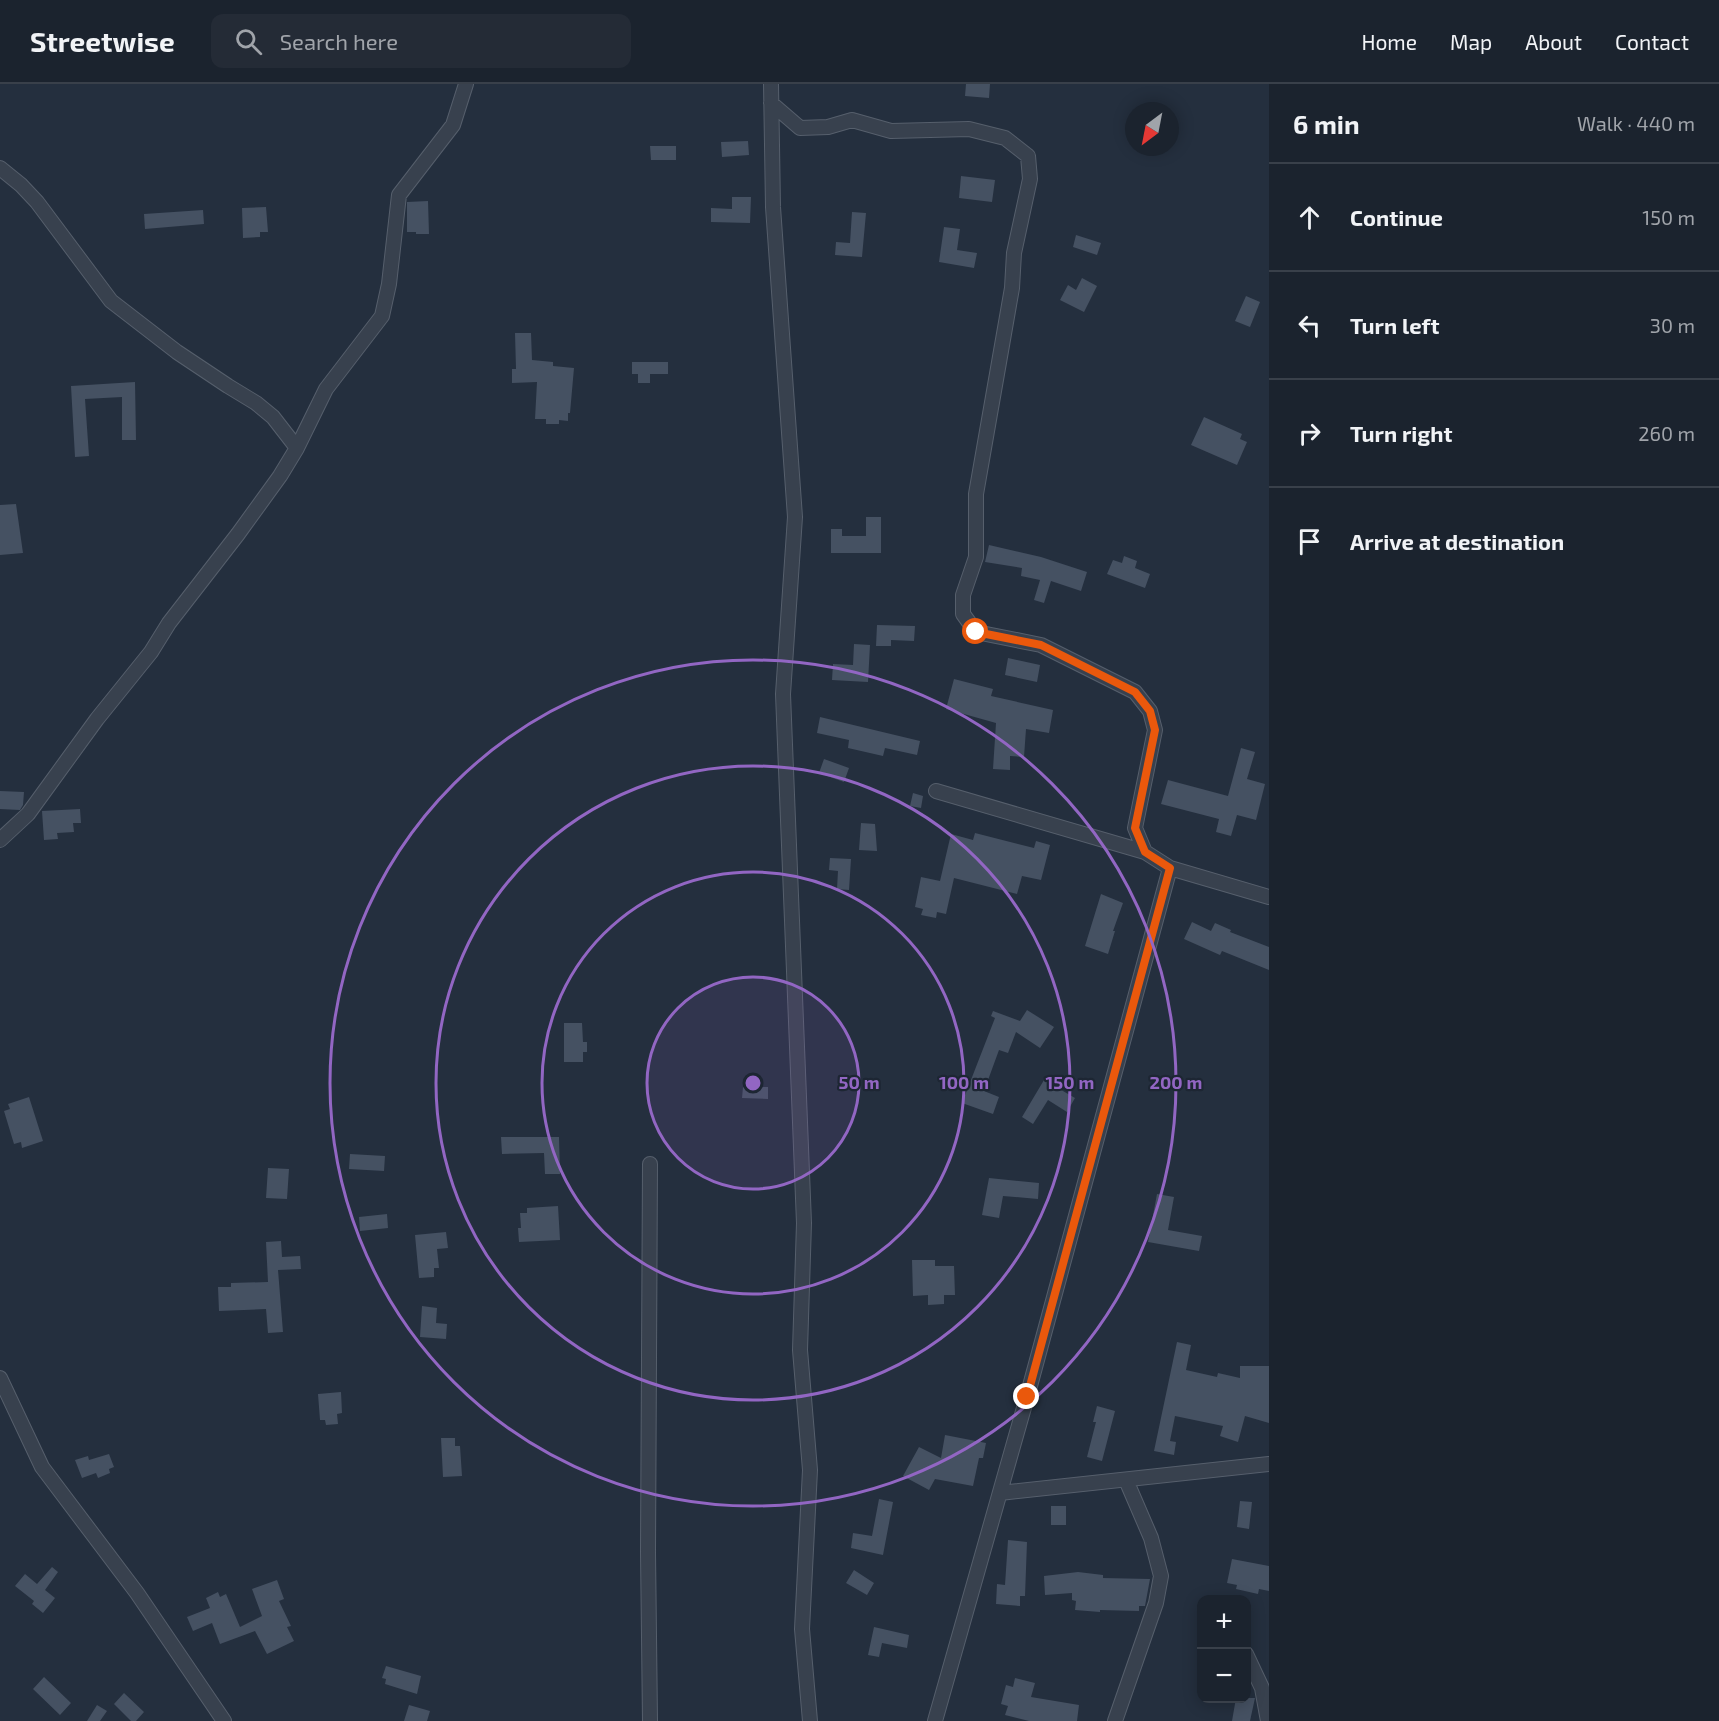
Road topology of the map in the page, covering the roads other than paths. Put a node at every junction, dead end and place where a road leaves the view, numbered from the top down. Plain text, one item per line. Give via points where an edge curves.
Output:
1 (466, 84) edge
2 (771, 84) edge
3 (771, 103) junction
4 (0, 168) edge
5 (297, 448) junction
6 (936, 791) dead end
7 (0, 840) edge
8 (1145, 852) junction
9 (1170, 868) junction
10 (1269, 897) edge
11 (650, 1164) dead end
12 (0, 1378) edge
13 (1269, 1464) edge
14 (1126, 1480) junction
15 (1000, 1493) junction
16 (1251, 1665) edge
17 (224, 1721) edge
18 (651, 1721) edge
19 (810, 1721) edge
20 (935, 1721) edge
21 (1115, 1721) edge
22 (1268, 1721) edge

1 - 5 street via 453,125 399,195 382,316 326,389
2 - 3 street
3 - 8 street via 800,129 852,120 891,131 969,129 1005,138 1028,156 1030,179 1014,253 1012,288 976,494 976,557 963,595 963,614 976,632 1041,645 1135,692 1150,711 1155,730 1135,828
3 - 19 street via 773,207 795,517 783,694 804,1223 800,1350 810,1470 802,1629
4 - 5 street via 37,202 111,301 177,352 256,403 273,417
5 - 7 street via 151,652 28,814
6 - 8 street
8 - 9 street
9 - 10 street
9 - 15 street
11 - 18 street
12 - 17 street via 42,1467 137,1593
13 - 14 street
14 - 15 street
14 - 21 street via 1151,1539 1161,1576 1156,1602
15 - 20 street
16 - 22 street via 1262,1688

